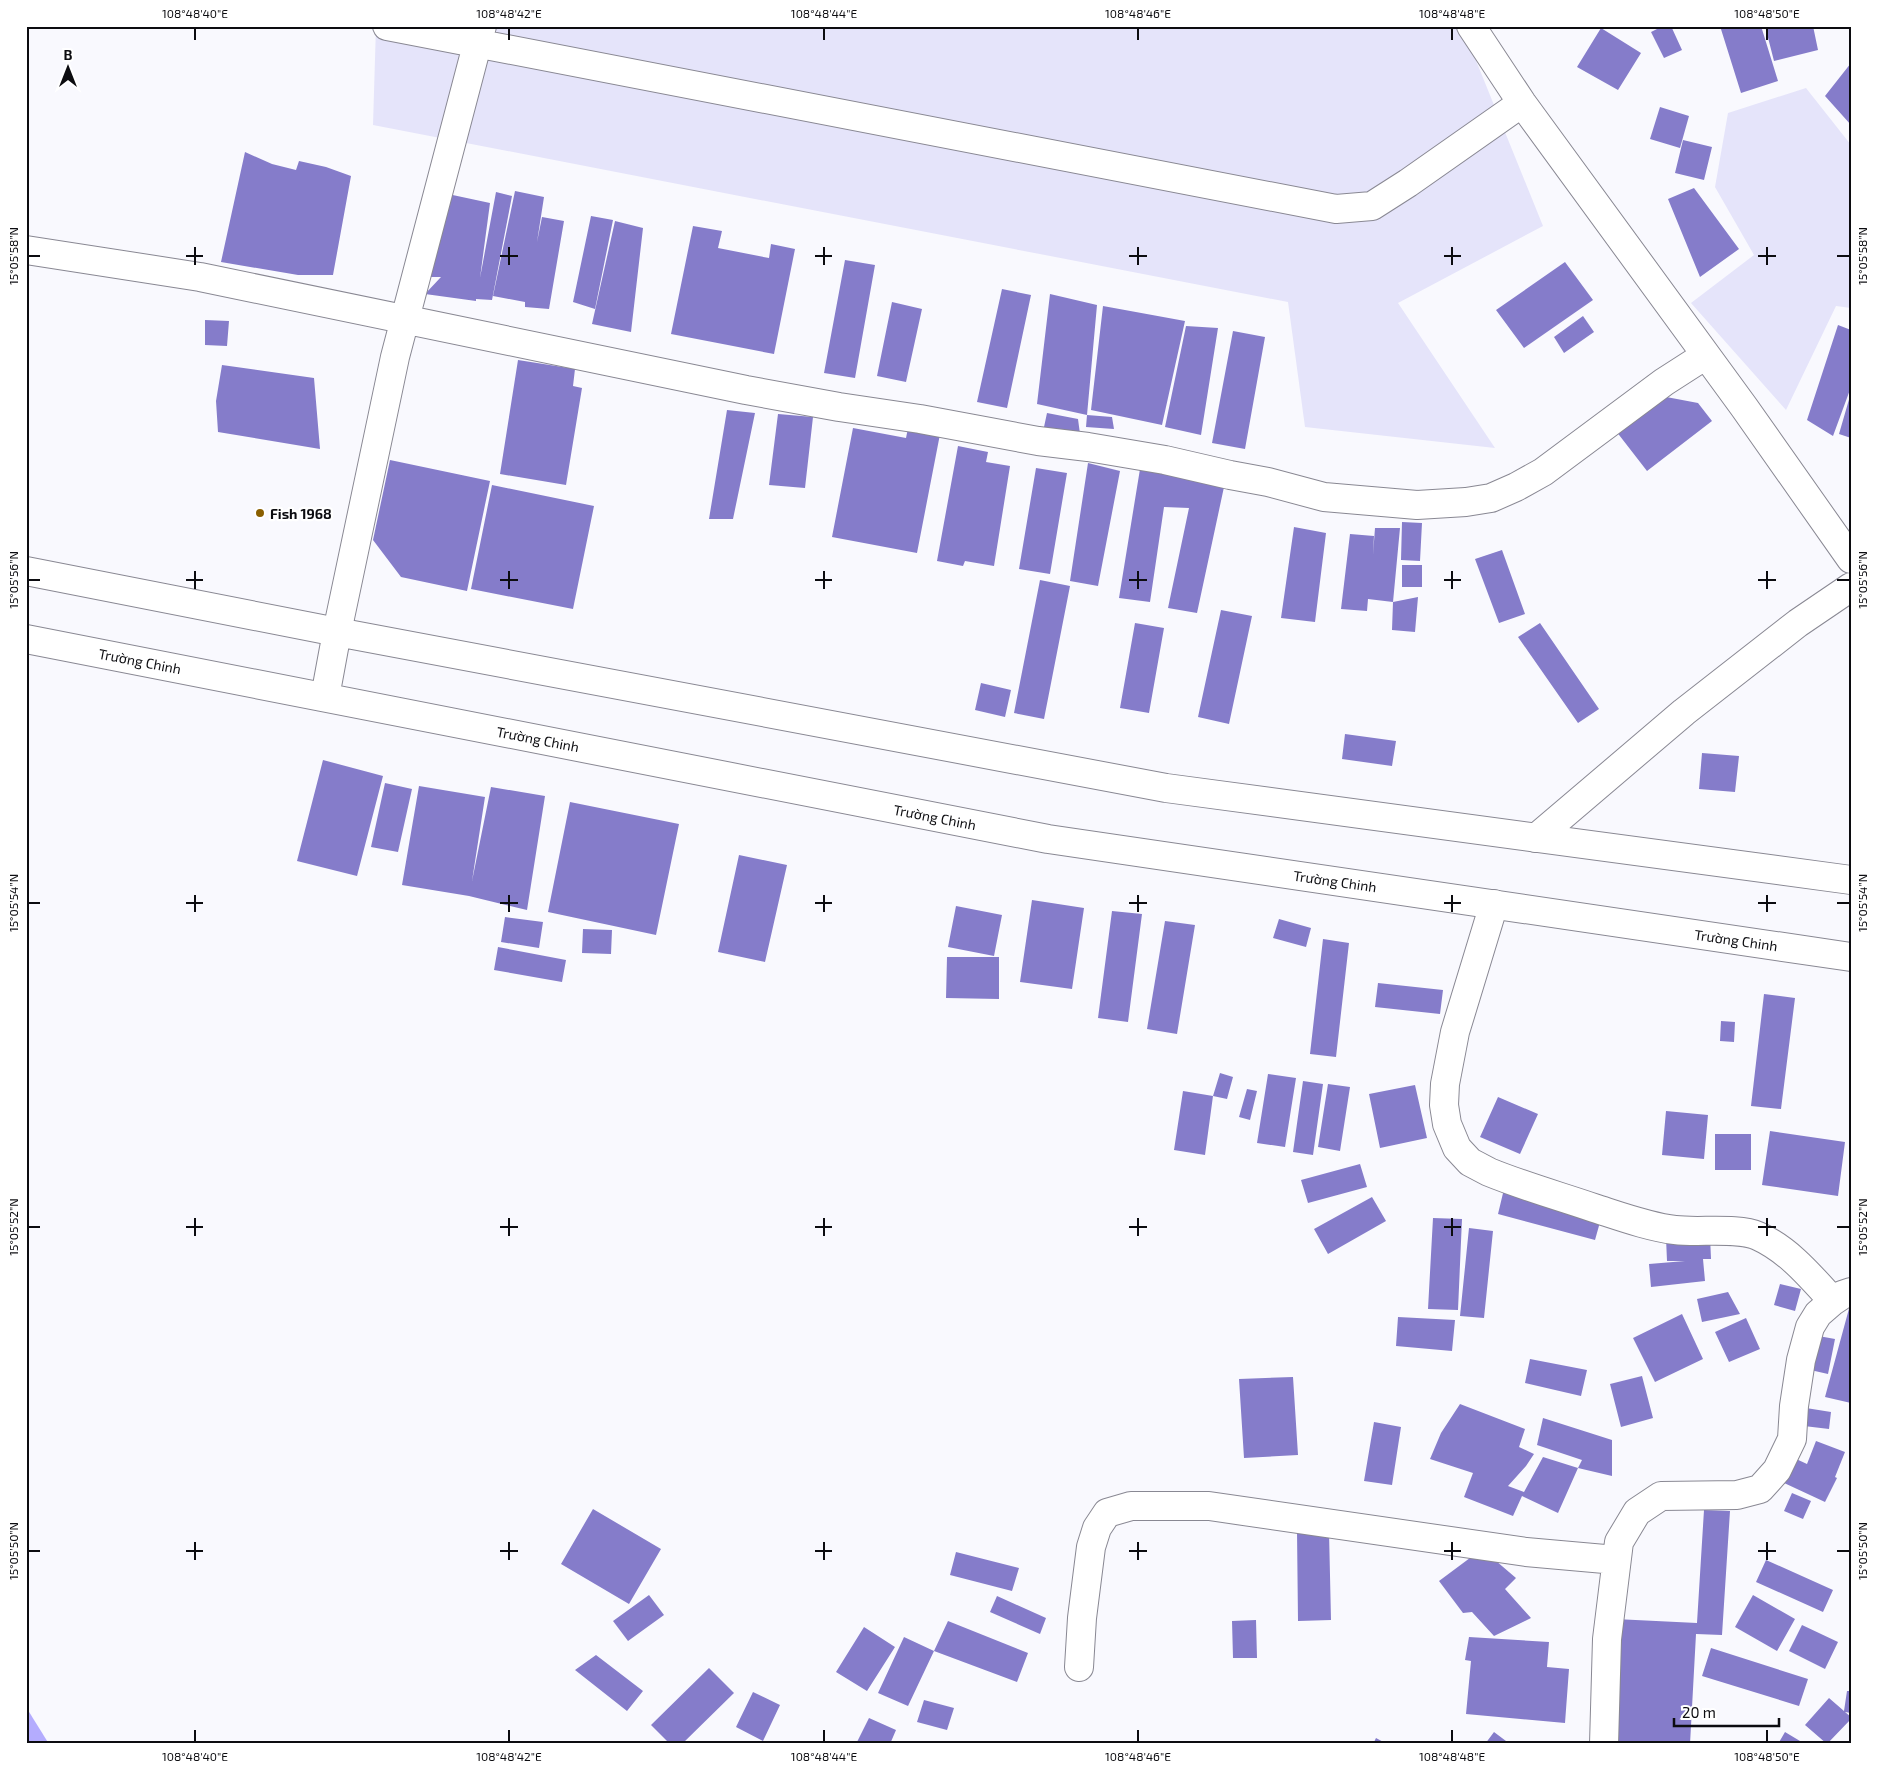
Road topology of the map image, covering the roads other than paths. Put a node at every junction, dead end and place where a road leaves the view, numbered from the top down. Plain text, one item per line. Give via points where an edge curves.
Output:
1 (388, 26) edge
2 (1471, 26) edge
3 (480, 35) edge
4 (1522, 103) junction
5 (26, 250) edge
6 (406, 319) junction
7 (1706, 355) junction
8 (1851, 559) edge
9 (26, 571) edge
10 (1851, 587) edge
11 (337, 632) junction
12 (26, 639) edge
13 (325, 697) junction
14 (1536, 838) junction
15 (1851, 880) edge
16 (1494, 904) junction
17 (1851, 957) edge
18 (1842, 1296) edge
19 (1616, 1560) junction
20 (1079, 1667) dead end
21 (1604, 1744) edge

1 - 3 street
2 - 4 street
3 - 4 street via 1336,209 1372,206
3 - 6 street
4 - 7 street
5 - 6 street via 200,277
6 - 7 street via 756,392 1165,460 1324,497 1417,505 1491,498 1516,487 1543,472 1664,382
6 - 11 street via 393,366
7 - 8 street
9 - 11 street
10 - 14 street via 1798,623 1684,712
11 - 13 street
11 - 14 street via 1166,788
12 - 13 street, Trường Chinh
13 - 16 street, Trường Chinh via 1048,839
14 - 15 street
16 - 17 street, Trường Chinh
16 - 18 street via 1454,1032 1445,1084 1447,1124 1457,1148 1470,1162 1513,1182 1621,1216 1674,1230 1756,1235
18 - 19 street via 1818,1314 1810,1327 1794,1406 1792,1439 1777,1470 1760,1489 1737,1495 1661,1496 1637,1512 1619,1542
19 - 20 street via 1526,1552 1209,1506 1131,1506 1107,1513 1097,1528 1087,1577
19 - 21 street via 1607,1639

